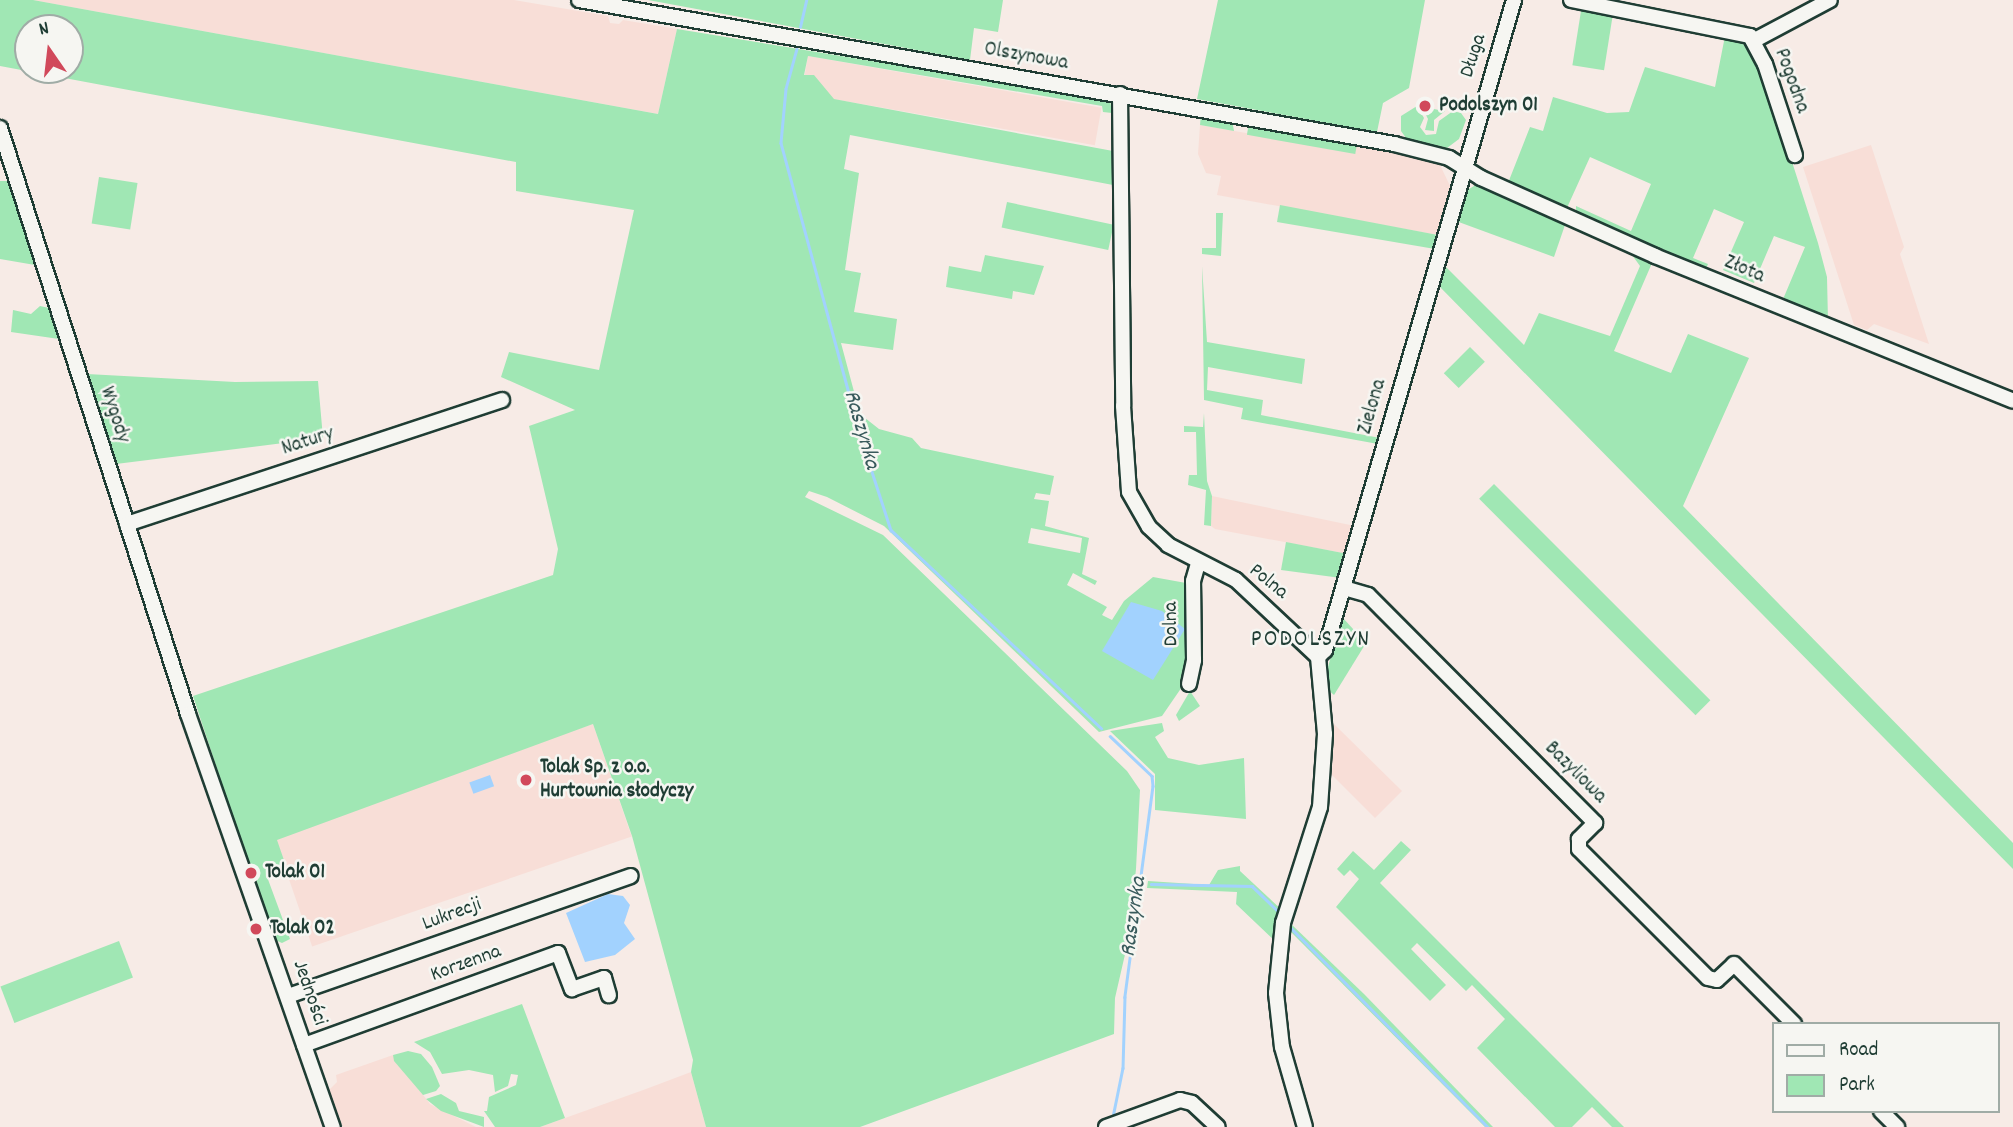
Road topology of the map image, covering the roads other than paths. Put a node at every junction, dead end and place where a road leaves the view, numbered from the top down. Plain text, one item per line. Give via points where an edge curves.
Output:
1 (579, 0) edge
2 (1514, 0) edge
3 (1571, 0) edge
4 (1830, 0) edge
5 (1753, 41) junction
6 (1120, 94) junction
7 (0, 128) edge
8 (1795, 155) dead end
9 (1464, 165) junction
10 (2012, 399) edge
11 (502, 400) dead end
12 (127, 524) junction
13 (1198, 564) junction
14 (1343, 588) junction
15 (1318, 657) junction
16 (1189, 684) dead end
17 (188, 714) joint
18 (631, 876) dead end
19 (609, 995) dead end
20 (288, 996) junction
21 (1792, 1022) edge
22 (304, 1045) junction
23 (1883, 1113) edge
24 (333, 1127) edge
25 (1106, 1127) edge
26 (1218, 1127) edge
27 (1305, 1127) edge
28 (1897, 1127) edge

1 - 6 street, Olszynowa
2 - 9 street, Długa
3 - 5 street, Pogodna via 1739,32
4 - 5 street
5 - 8 street, Pogodna
6 - 9 street, Olszynowa via 1394,144
6 - 13 street, Polna via 1123,405 1129,492 1149,527
7 - 12 street, Wygody
9 - 10 street, Złota via 1481,178 1668,261
9 - 14 street, Zielona
11 - 12 street, Natury
12 - 17 street, Wygody
13 - 15 street, Polna via 1236,580
13 - 16 street, Dolna via 1193,581 1194,660
14 - 15 street, Zielona via 1325,650
14 - 21 street, Bazyliowa via 1368,595 1595,823 1578,839 1580,849 1708,978 1717,980 1734,964
15 - 27 street via 1325,730 1320,807 1283,923 1276,993 1282,1047
17 - 20 street, Jedności
18 - 20 street, Lukrecji
19 - 22 street, Korzenna via 604,978 572,989 558,953
20 - 22 street, Jedności
22 - 24 street, Jedności
23 - 28 street
25 - 26 street via 1180,1100 1192,1103

